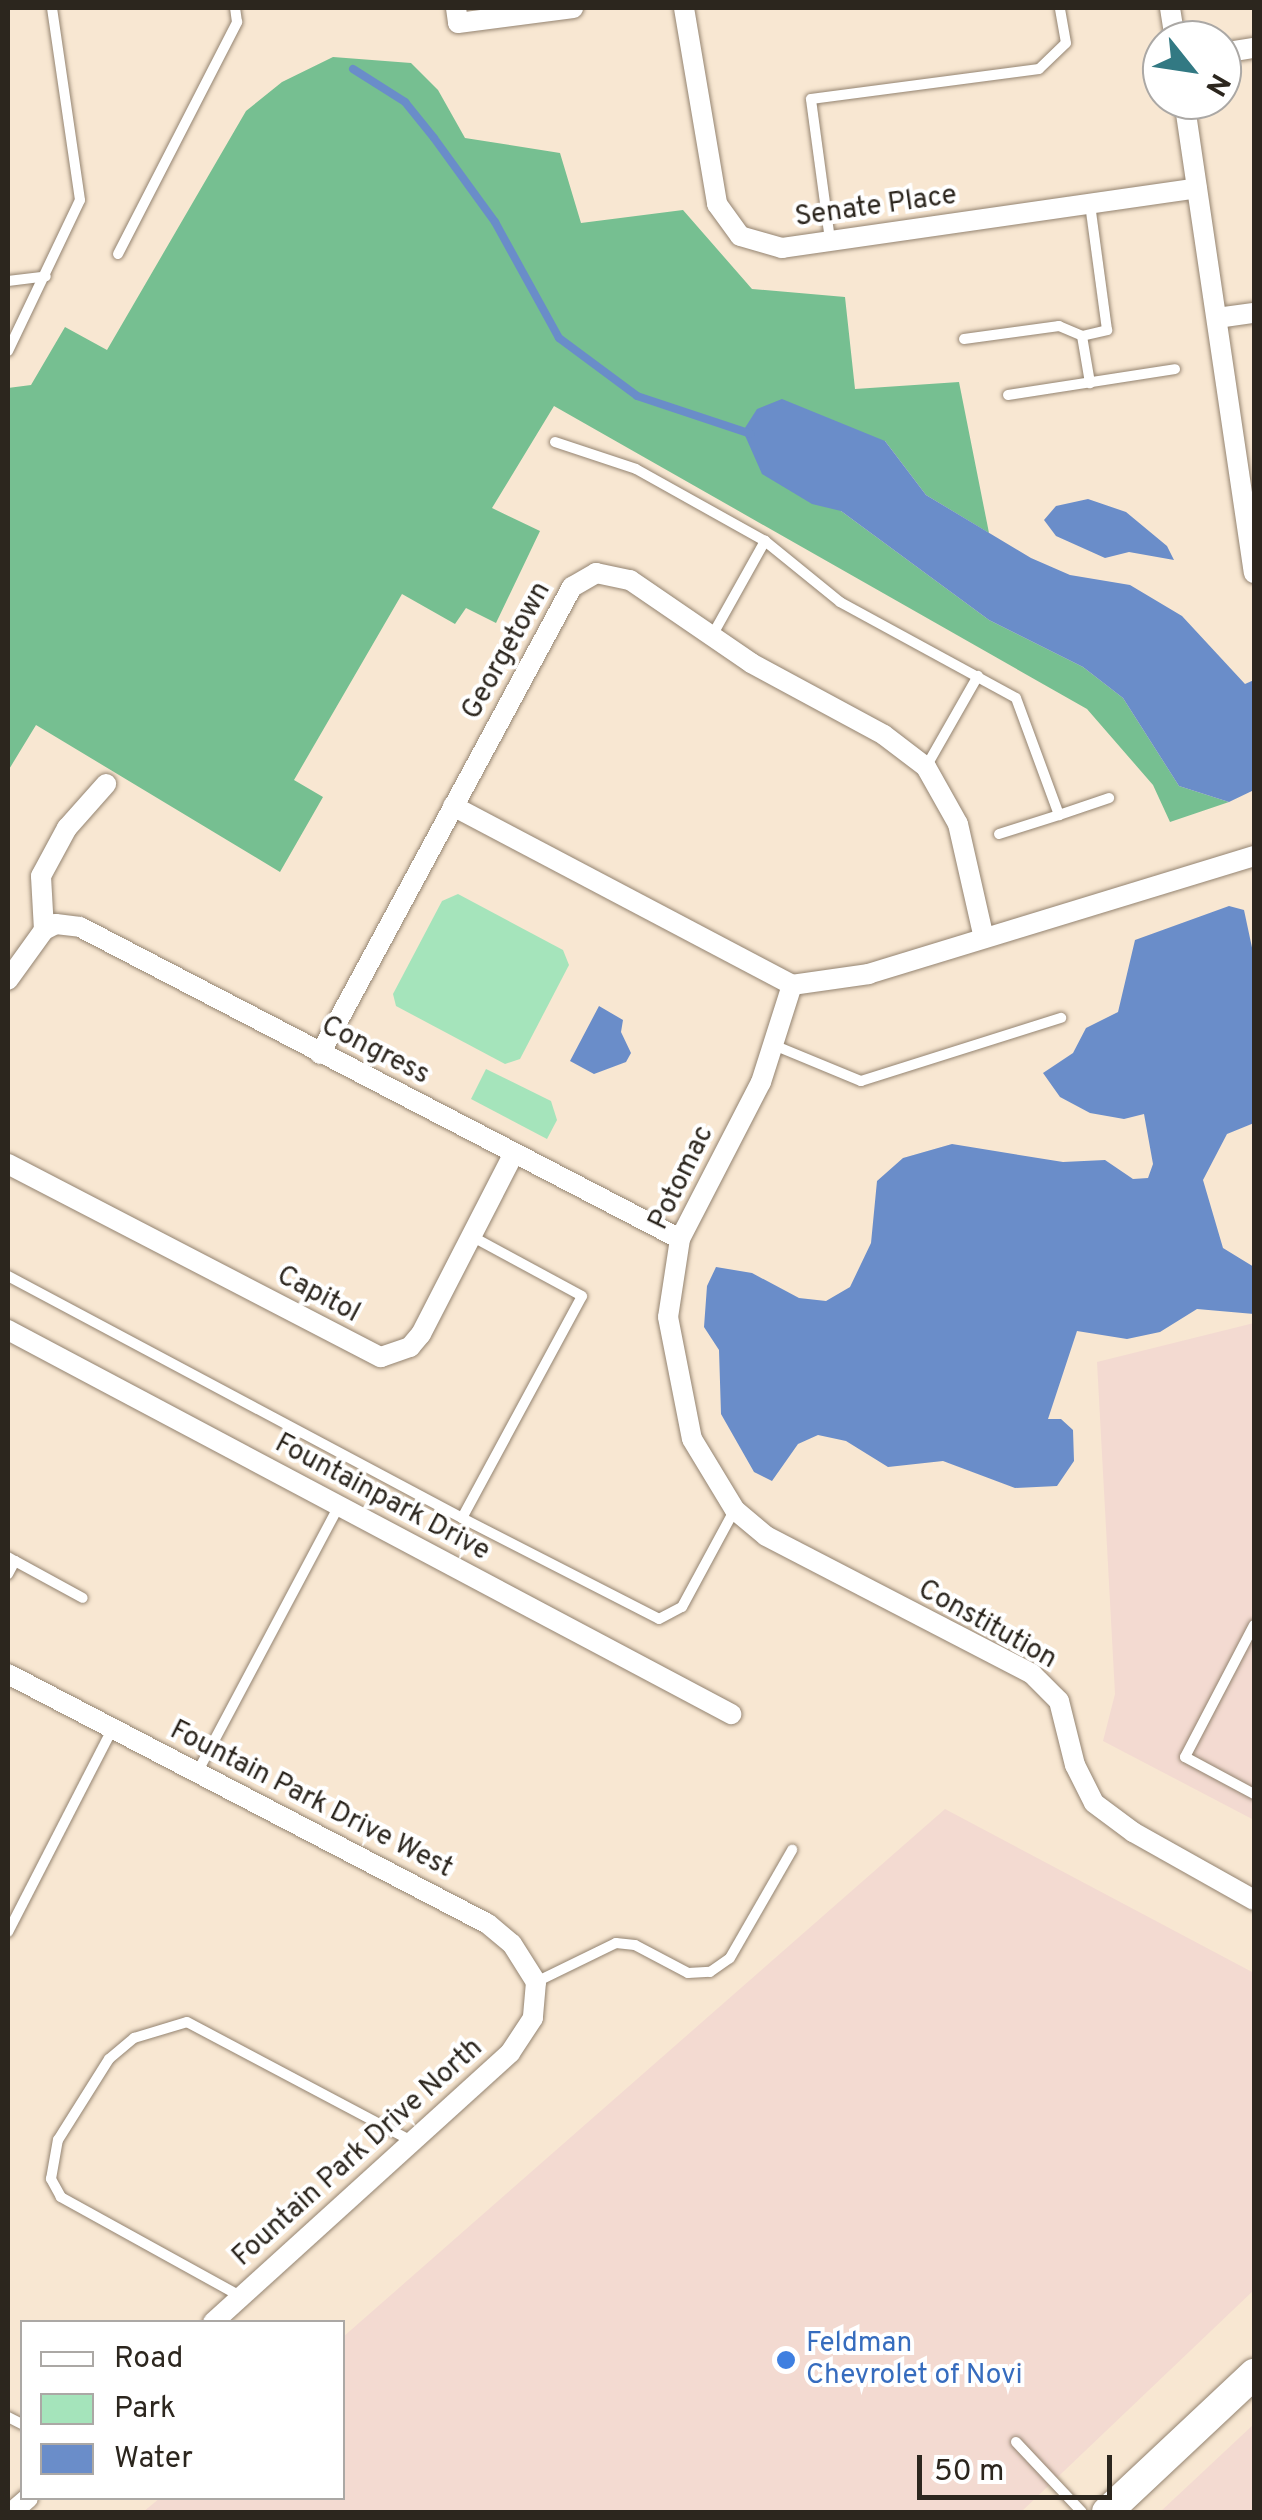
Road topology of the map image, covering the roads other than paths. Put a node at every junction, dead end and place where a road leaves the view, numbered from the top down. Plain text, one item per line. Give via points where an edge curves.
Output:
1 (52, 8) edge
2 (235, 8) edge
3 (456, 8) edge
4 (573, 8) edge
5 (684, 8) edge
6 (1060, 8) edge
7 (1187, 120) edge
8 (1197, 188) junction
9 (1090, 203) junction
10 (830, 241) junction
11 (118, 254) dead end
12 (46, 276) junction
13 (8, 281) edge
14 (1254, 313) edge
15 (1217, 318) junction
16 (1082, 336) junction
17 (964, 339) dead end
18 (8, 351) edge
19 (1175, 369) dead end
20 (1090, 383) junction
21 (1008, 395) dead end
22 (555, 442) dead end
23 (765, 541) junction
24 (1254, 573) edge
25 (713, 634) junction
26 (978, 676) junction
27 (926, 767) junction
28 (106, 784) dead end
29 (1109, 798) dead end
30 (454, 806) junction
31 (1059, 815) junction
32 (999, 834) dead end
33 (1254, 856) edge
34 (44, 930) junction
35 (984, 938) junction
36 (8, 980) edge
37 (792, 985) junction
38 (1060, 1018) dead end
39 (776, 1046) junction
40 (320, 1054) junction
41 (514, 1154) junction
42 (8, 1164) edge
43 (472, 1236) junction
44 (680, 1239) junction
45 (8, 1276) edge
46 (8, 1330) edge
47 (339, 1506) junction
48 (735, 1510) junction
49 (462, 1518) junction
50 (11, 1559) edge
51 (8, 1574) edge
52 (84, 1598) dead end
53 (1254, 1625) edge
54 (8, 1674) edge
55 (731, 1714) dead end
56 (113, 1728) junction
57 (198, 1771) junction
58 (1254, 1794) edge
59 (792, 1850) dead end
60 (1254, 1900) edge
61 (8, 1932) edge
62 (536, 1982) junction
63 (412, 2140) junction
64 (241, 2296) junction
65 (215, 2320) edge
66 (1254, 2374) edge
67 (1016, 2442) dead end
68 (1082, 2512) edge
69 (1107, 2512) edge

1 - 12 lane via 80,200
2 - 11 lane via 237,22
3 - 4 street via 458,23
5 - 10 street, Senate Place via 717,204 740,236 782,248
6 - 10 lane via 1066,43 1039,68 811,99
7 - 8 street
8 - 9 street, Senate Place
8 - 15 street
9 - 10 street, Senate Place
9 - 16 lane via 1108,330
12 - 13 lane
12 - 18 lane
14 - 15 street
15 - 24 street
16 - 17 lane via 1059,326
16 - 20 lane
19 - 20 lane
20 - 21 lane
22 - 23 lane via 636,469
23 - 25 lane
23 - 26 lane via 840,602
25 - 27 street, Georgetown
25 - 30 street, Georgetown via 630,580 596,574 582,580
26 - 27 lane
26 - 31 lane via 1016,698
27 - 35 street, Georgetown via 958,824
28 - 34 street via 67,828 41,876
29 - 31 lane
30 - 37 street
30 - 40 street, Georgetown
31 - 32 lane
33 - 35 street
34 - 36 street
34 - 40 street, Congress via 80,926
35 - 37 street via 869,974
37 - 39 street, Potomac
38 - 39 lane via 862,1081
39 - 44 street, Potomac
40 - 41 street, Congress
41 - 43 street, Capitol
41 - 44 street, Congress
42 - 43 street, Capitol via 381,1357 410,1347 421,1334
43 - 49 lane via 582,1296
44 - 48 street, Potomac via 668,1318 682,1399 707,1472
45 - 49 lane
46 - 47 street, Fountainpark Drive
47 - 55 street, Fountainpark Drive
47 - 57 lane
48 - 49 lane via 682,1607 668,1619
48 - 60 street, Constitution via 766,1536 1032,1674 1059,1701 1075,1764 1094,1802 1133,1832
50 - 51 lane
50 - 52 lane
53 - 58 lane via 1184,1757
54 - 56 street, Fountain Park Drive West
56 - 57 street, Fountain Park Drive West
56 - 61 lane
57 - 62 street, Fountain Park Drive West via 488,1924 512,1944
59 - 62 lane via 730,1958 710,1972 688,1973 616,1943
62 - 63 street, Fountain Park Drive North via 533,2018 510,2053
63 - 64 street, Fountain Park Drive North
63 - 64 lane via 188,2022 134,2038 109,2059 58,2140 51,2179 61,2197
64 - 65 street, Fountain Park Drive North
66 - 69 main road
67 - 68 lane

